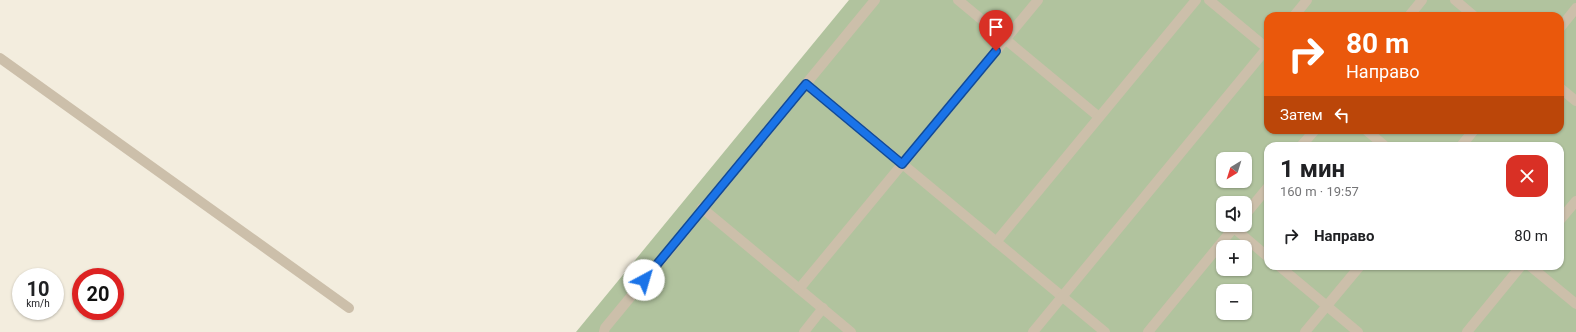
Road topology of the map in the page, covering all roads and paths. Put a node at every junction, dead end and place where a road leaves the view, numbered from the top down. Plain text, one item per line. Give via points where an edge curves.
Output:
1 (875, 0) edge
2 (958, 0) edge
3 (1038, 0) edge
4 (1196, 0) edge
5 (1209, 0) edge
6 (1307, 0) edge
7 (1422, 0) edge
8 (1455, 0) edge
9 (1576, 8) edge
10 (1297, 12) edge
11 (1412, 12) edge
12 (1469, 12) edge
13 (1564, 23) edge
14 (1006, 40) junction
15 (1264, 45) edge
16 (1264, 53) edge
17 (0, 58) edge
18 (806, 84) junction
19 (1564, 91) edge
20 (1576, 101) edge
21 (1099, 117) junction
22 (1312, 134) edge
23 (1371, 134) edge
24 (1471, 134) edge
25 (1305, 142) edge
26 (1380, 142) edge
27 (1464, 142) edge
28 (902, 164) junction
29 (1264, 192) edge
30 (1576, 201) edge
31 (1252, 206) edge
32 (702, 208) junction
33 (1564, 215) edge
34 (1231, 232) edge
35 (1240, 232) edge
36 (996, 242) junction
37 (1264, 253) edge
38 (1284, 270) edge
39 (1357, 270) edge
40 (1519, 270) edge
41 (1535, 270) edge
42 (799, 289) junction
43 (1062, 296) junction
44 (1576, 304) edge
45 (1327, 306) junction
46 (349, 308) dead end
47 (823, 308) junction
48 (604, 332) edge
49 (804, 332) edge
50 (851, 332) edge
51 (1033, 332) edge
52 (1105, 332) edge
53 (1148, 332) edge
54 (1305, 332) edge
55 (1358, 332) edge
56 (1466, 332) edge

1 - 18 lane
2 - 14 lane
3 - 14 lane
4 - 21 lane
5 - 15 lane
6 - 10 lane
7 - 11 lane
8 - 12 lane
9 - 13 lane
14 - 21 lane
14 - 28 lane
16 - 43 lane
17 - 46 lane
18 - 28 lane
18 - 32 lane
19 - 20 lane
21 - 36 lane
22 - 25 lane
23 - 26 lane
24 - 27 lane
28 - 36 lane
28 - 42 lane
29 - 31 lane
30 - 33 lane
32 - 42 lane
32 - 48 lane
34 - 53 lane
35 - 37 lane
36 - 43 lane
38 - 45 lane
39 - 45 lane
40 - 56 lane
41 - 44 lane
42 - 47 lane
43 - 51 lane
43 - 52 lane
45 - 54 lane
45 - 55 lane
47 - 49 lane
47 - 50 lane

